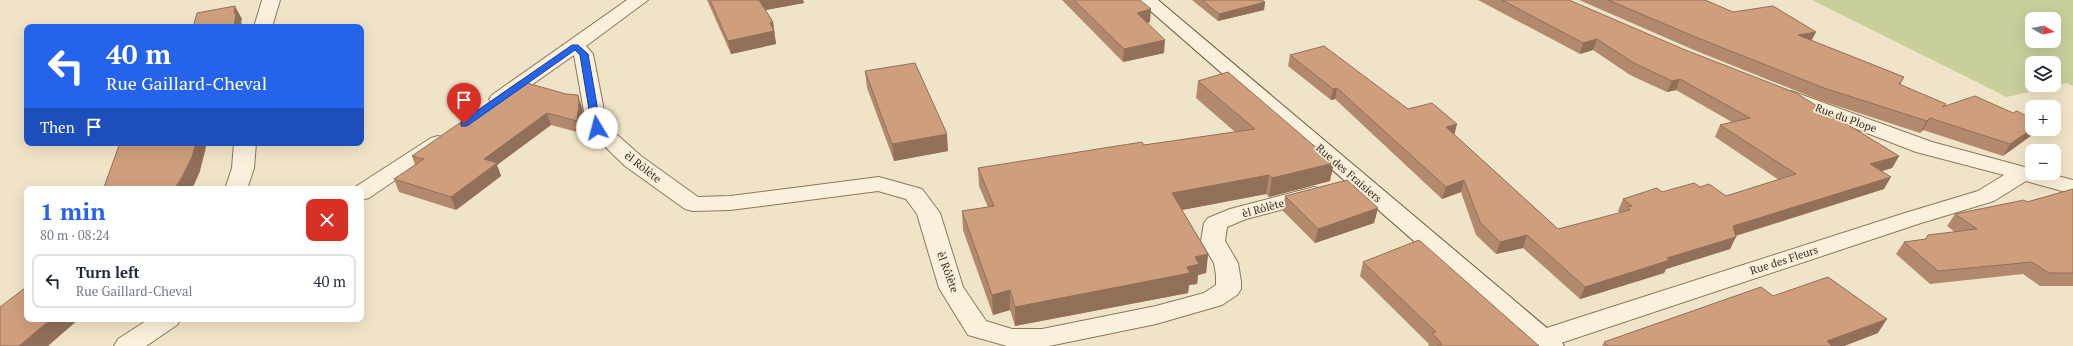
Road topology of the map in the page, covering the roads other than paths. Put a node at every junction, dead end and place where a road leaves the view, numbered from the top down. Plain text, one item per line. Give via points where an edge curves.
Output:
1 (271, 0) edge
2 (639, 0) edge
3 (1147, 0) edge
4 (265, 24) edge
5 (575, 46) junction
6 (1774, 90) edge
7 (484, 110) edge
8 (452, 133) edge
9 (245, 146) edge
10 (2022, 174) junction
11 (1360, 182) junction
12 (237, 186) edge
13 (2073, 188) edge
14 (364, 191) edge
15 (163, 322) edge
16 (1547, 342) edge
17 (126, 346) edge

1 - 4 street
2 - 5 street
3 - 11 street, Rue des Fraisiers
5 - 7 street
5 - 11 street, èl Rôlète via 584,54 597,128 633,160 693,204 730,203 879,184 914,194 928,213 951,288 977,328 1012,338 1042,338 1213,299 1228,289 1230,281 1227,262 1213,241 1216,223 1238,214
6 - 10 street, Rue du Plope via 1924,146
8 - 14 street
9 - 12 street via 243,168
10 - 13 street, Rue du Plope
10 - 16 street, Rue des Fleurs via 1986,196 1913,218
11 - 16 street, Rue des Fraisiers
15 - 17 street

